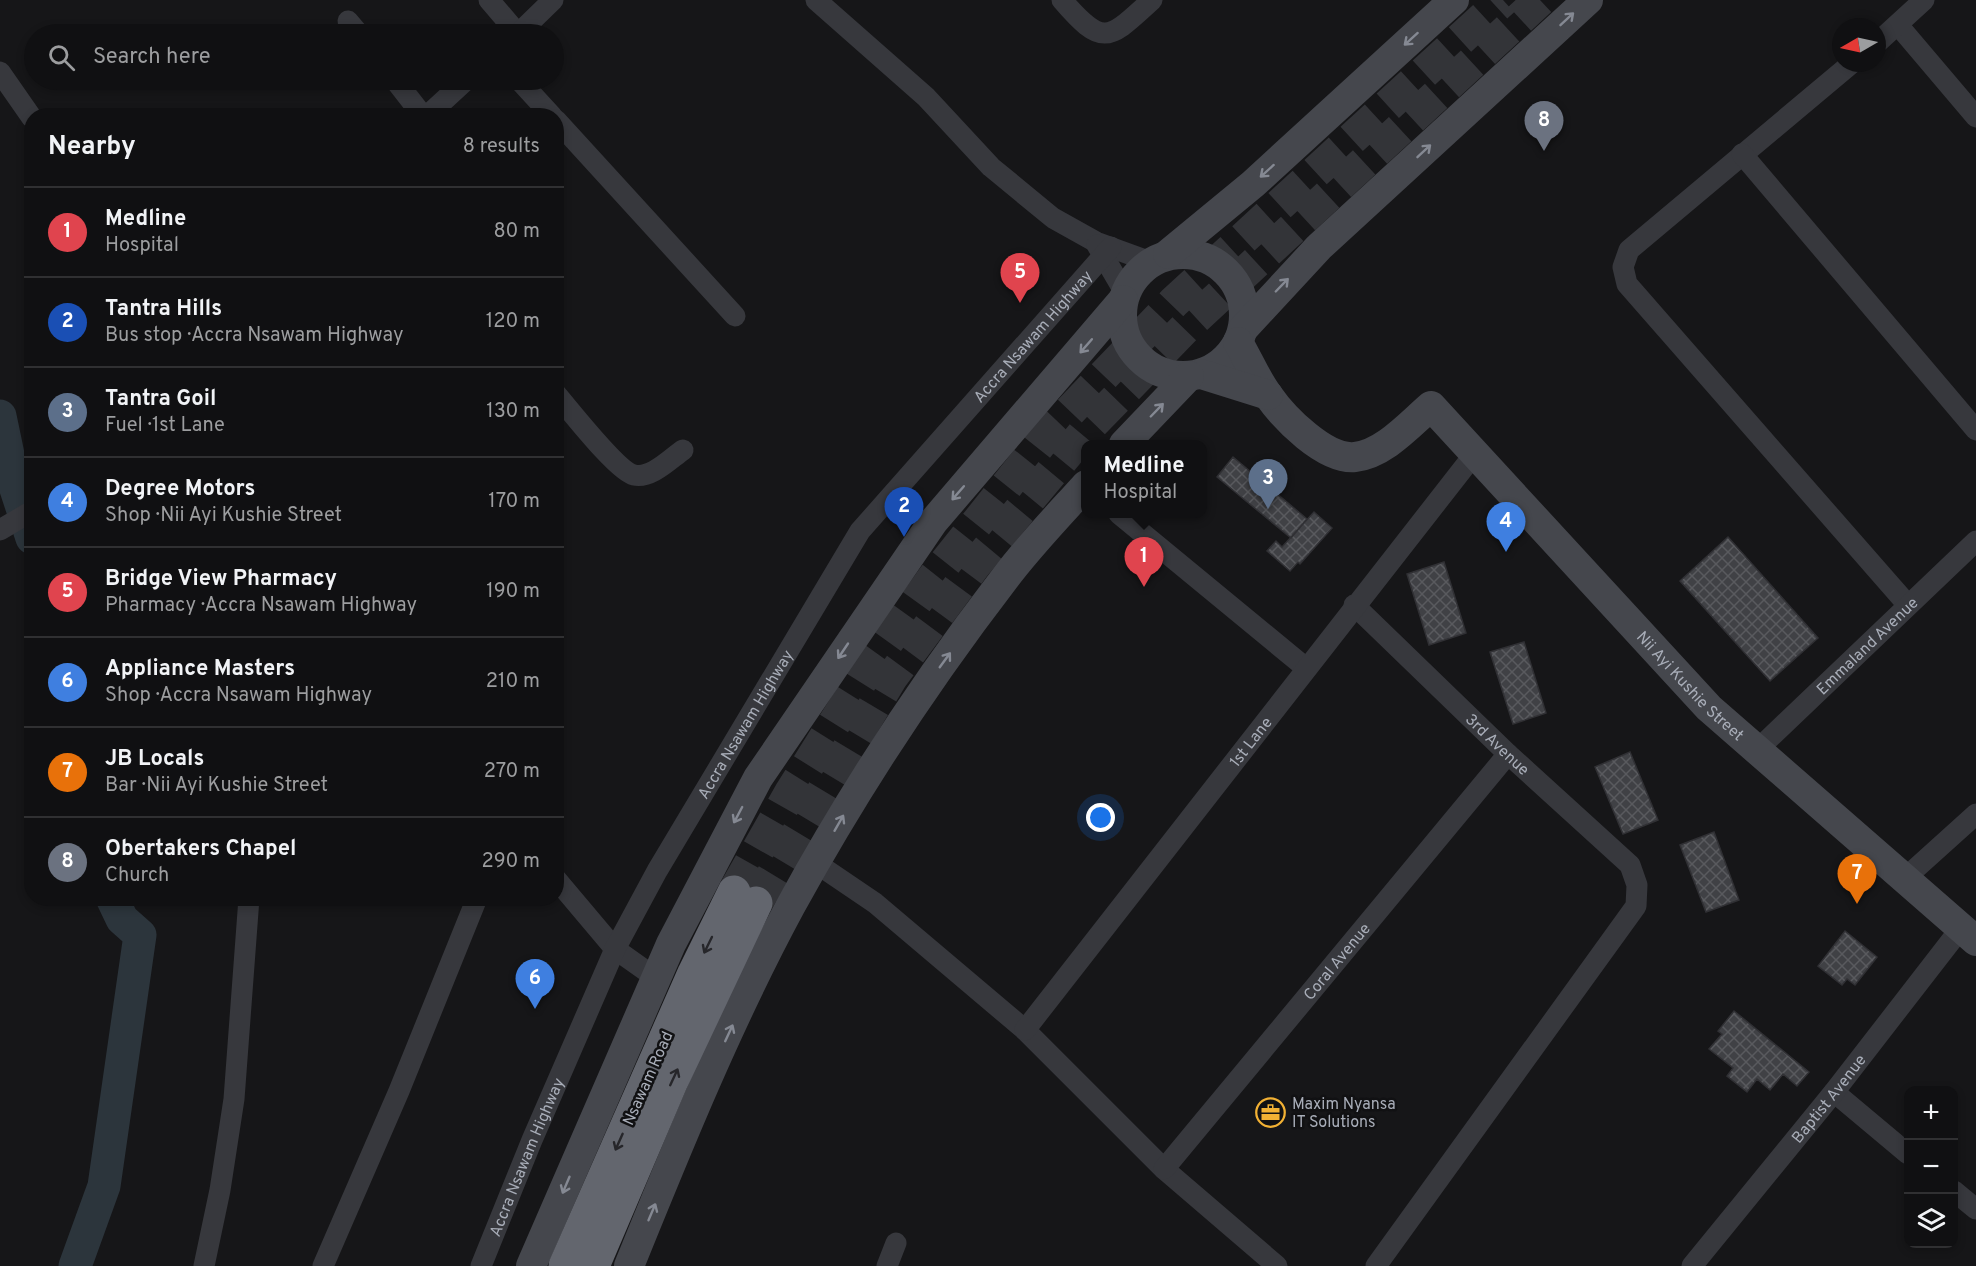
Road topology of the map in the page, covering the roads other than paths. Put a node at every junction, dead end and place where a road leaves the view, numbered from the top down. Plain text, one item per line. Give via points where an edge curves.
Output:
1 (489, 0) edge
2 (553, 0) edge
3 (816, 0) edge
4 (1062, 0) edge
5 (1152, 0) edge
6 (1454, 0) edge
7 (1588, 0) edge
8 (1924, 0) edge
9 (509, 24) edge
10 (528, 24) edge
11 (1898, 25) junction
12 (1886, 35) edge
13 (0, 72) edge
14 (1841, 72) edge
15 (403, 90) edge
16 (455, 90) edge
17 (528, 90) edge
18 (25, 108) edge
19 (418, 108) edge
20 (434, 108) edge
21 (545, 108) edge
22 (1976, 117) edge
23 (564, 129) edge
24 (1742, 154) junction
25 (1103, 248) junction
26 (1159, 258) junction
27 (1124, 297) junction
28 (735, 316) dead end
29 (1240, 335) junction
30 (1195, 375) junction
31 (1268, 395) junction
32 (564, 403) edge
33 (1976, 430) edge
34 (1128, 440) edge
35 (683, 450) dead end
36 (1476, 452) junction
37 (1081, 491) edge
38 (24, 516) edge
39 (1125, 518) edge
40 (1, 530) edge
41 (1976, 541) edge
42 (1907, 604) junction
43 (1354, 605) junction
44 (1306, 668) junction
45 (1756, 751) junction
46 (1508, 754) junction
47 (1976, 814) edge
48 (816, 863) junction
49 (1904, 879) junction
50 (564, 888) edge
51 (248, 906) edge
52 (474, 906) edge
53 (1968, 935) edge
54 (615, 949) junction
55 (656, 978) junction
56 (1025, 1030) junction
57 (1834, 1092) junction
58 (1904, 1151) edge
59 (1164, 1169) junction
60 (1957, 1194) edge
61 (1976, 1209) edge
62 (896, 1243) dead end
63 (204, 1266) edge
64 (323, 1266) edge
65 (481, 1266) edge
66 (531, 1266) edge
67 (565, 1266) edge
68 (593, 1266) edge
69 (629, 1266) edge
70 (887, 1266) edge
71 (1277, 1266) edge
72 (1376, 1266) edge
73 (1692, 1266) edge

1 - 9 street
2 - 10 street
3 - 25 street via 926,97 991,167 1053,218
4 - 5 street via 1084,25 1101,34 1118,31
6 -> 26 main road via 1253,184
29 -> 7 main road via 1319,247
8 - 11 street
11 - 12 street
11 - 22 street
13 - 18 street
14 - 24 street
15 - 19 street
16 - 20 street
17 - 21 street
23 - 28 street
24 - 33 street
24 - 42 street via 1629,250 1623,267 1626,284
25 - 26 street
25 - 27 street
25 - 54 street, Accra Nsawam Highway via 860,531 668,851
26 - 27 main road via 1131,281
26 - 29 main road via 1200,255 1219,264 1233,279 1242,298
27 - 30 main road via 1124,335 1137,356 1157,371
27 -> 55 main road via 933,522 870,611 758,778
29 - 30 main road via 1229,356 1216,367
29 - 31 main road
30 - 31 main road
34 -> 30 main road
31 - 36 main road, Nii Ayi Kushie Street via 1296,426 1329,452 1354,457 1381,447 1431,406
32 - 35 street via 618,465 634,475 650,473
36 - 43 street, 1st Lane
36 - 45 main road, Nii Ayi Kushie Street via 1656,653
48 -> 37 main road via 923,689 1006,576
38 - 40 street
39 - 44 street
41 - 42 street, Emmaland Avenue
42 - 45 street, Emmaland Avenue
43 - 44 street, 1st Lane
43 - 46 street, 3rd Avenue
44 - 56 street, 1st Lane
45 - 49 main road, Nii Ayi Kushie Street
46 - 59 street, Coral Avenue
46 - 72 street, 3rd Avenue via 1630,866 1637,885 1636,906
47 - 49 street
48 - 56 street via 875,903
69 -> 48 main road via 741,1006
49 - 53 main road, Nii Ayi Kushie Street
50 - 54 street
51 - 63 street via 234,1099
52 - 64 street
53 - 57 street, Baptist Avenue
54 - 55 street
54 - 65 street, Accra Nsawam Highway
55 -> 66 main road
56 - 59 street
57 - 58 street
57 - 73 street, Baptist Avenue
59 - 71 street
60 - 61 street
62 - 70 street
68 -> 67 highway, Nsawam Road via 745,898 685,994

